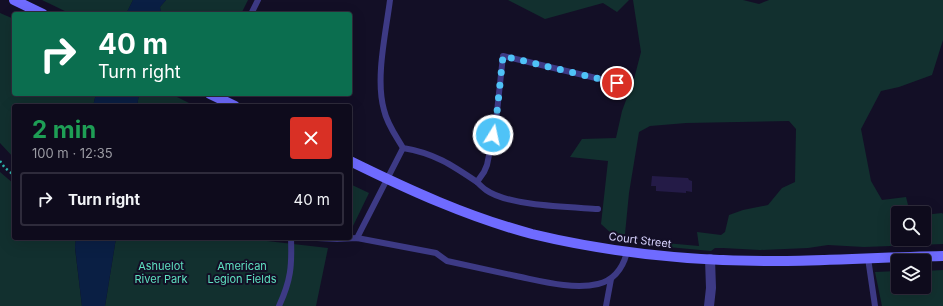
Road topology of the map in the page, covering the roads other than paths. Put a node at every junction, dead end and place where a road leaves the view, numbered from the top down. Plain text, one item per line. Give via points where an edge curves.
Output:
1 (14, 0) edge
2 (258, 0) edge
3 (390, 0) edge
4 (39, 12) edge
5 (252, 12) edge
6 (617, 83) dead end
7 (216, 96) edge
8 (231, 104) edge
9 (403, 148) junction
10 (352, 163) edge
11 (388, 180) junction
12 (477, 182) junction
13 (598, 209) dead end
14 (352, 238) edge
15 (357, 238) junction
16 (291, 240) edge
17 (628, 252) junction
18 (943, 256) edge
19 (868, 258) junction
20 (710, 260) junction
21 (611, 279) junction
22 (280, 306) edge
23 (606, 306) edge
24 (709, 306) edge
25 (875, 306) edge

1 - 4 main road
2 - 5 lane
3 - 9 lane via 382,57 381,93 386,116
6 - 12 lane via 503,56 496,121 487,165
7 - 8 main road
9 - 11 lane
9 - 12 lane via 428,154 446,162
10 - 11 main road, Court Street
11 - 15 lane
11 - 17 main road, Court Street via 447,207 532,234
12 - 13 lane via 497,196 518,201
14 - 15 lane
15 - 21 lane via 436,253 447,261 553,284 586,286
16 - 22 lane via 291,275
17 - 20 main road, Court Street
17 - 21 lane via 625,263
18 - 19 main road, Court Street
19 - 20 main road, Court Street
19 - 25 lane
20 - 24 street
21 - 23 lane

